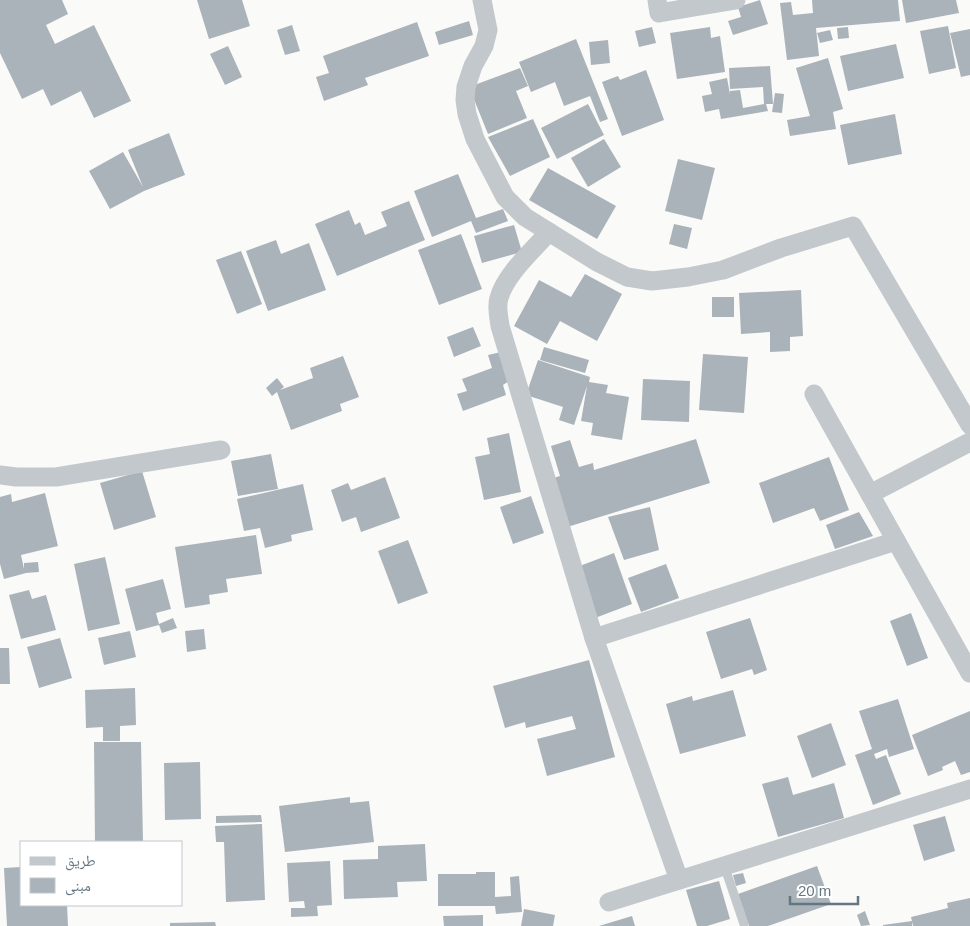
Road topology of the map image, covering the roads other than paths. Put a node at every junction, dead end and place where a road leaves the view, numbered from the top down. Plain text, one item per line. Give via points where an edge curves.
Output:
1 (482, 0) edge
2 (657, 0) edge
3 (736, 0) edge
4 (549, 232) junction
5 (814, 394) dead end
6 (970, 425) edge
7 (970, 442) edge
8 (221, 450) dead end
9 (0, 475) edge
10 (870, 494) junction
11 (896, 541) junction
12 (594, 638) junction
13 (970, 673) edge
14 (970, 789) edge
15 (724, 866) junction
16 (678, 880) junction
17 (609, 902) dead end
18 (744, 924) dead end

1 - 4 street via 488,30 466,87 467,114 475,139 505,197 525,217
2 - 3 street via 659,13
4 - 6 street via 627,277 652,281 723,270 853,226
4 - 12 street via 503,287 498,299 498,312
5 - 10 street
7 - 10 street
8 - 9 street via 56,477
10 - 11 street
11 - 12 street
11 - 13 street
12 - 16 street
14 - 15 street
15 - 16 street
15 - 18 lane
16 - 17 street

